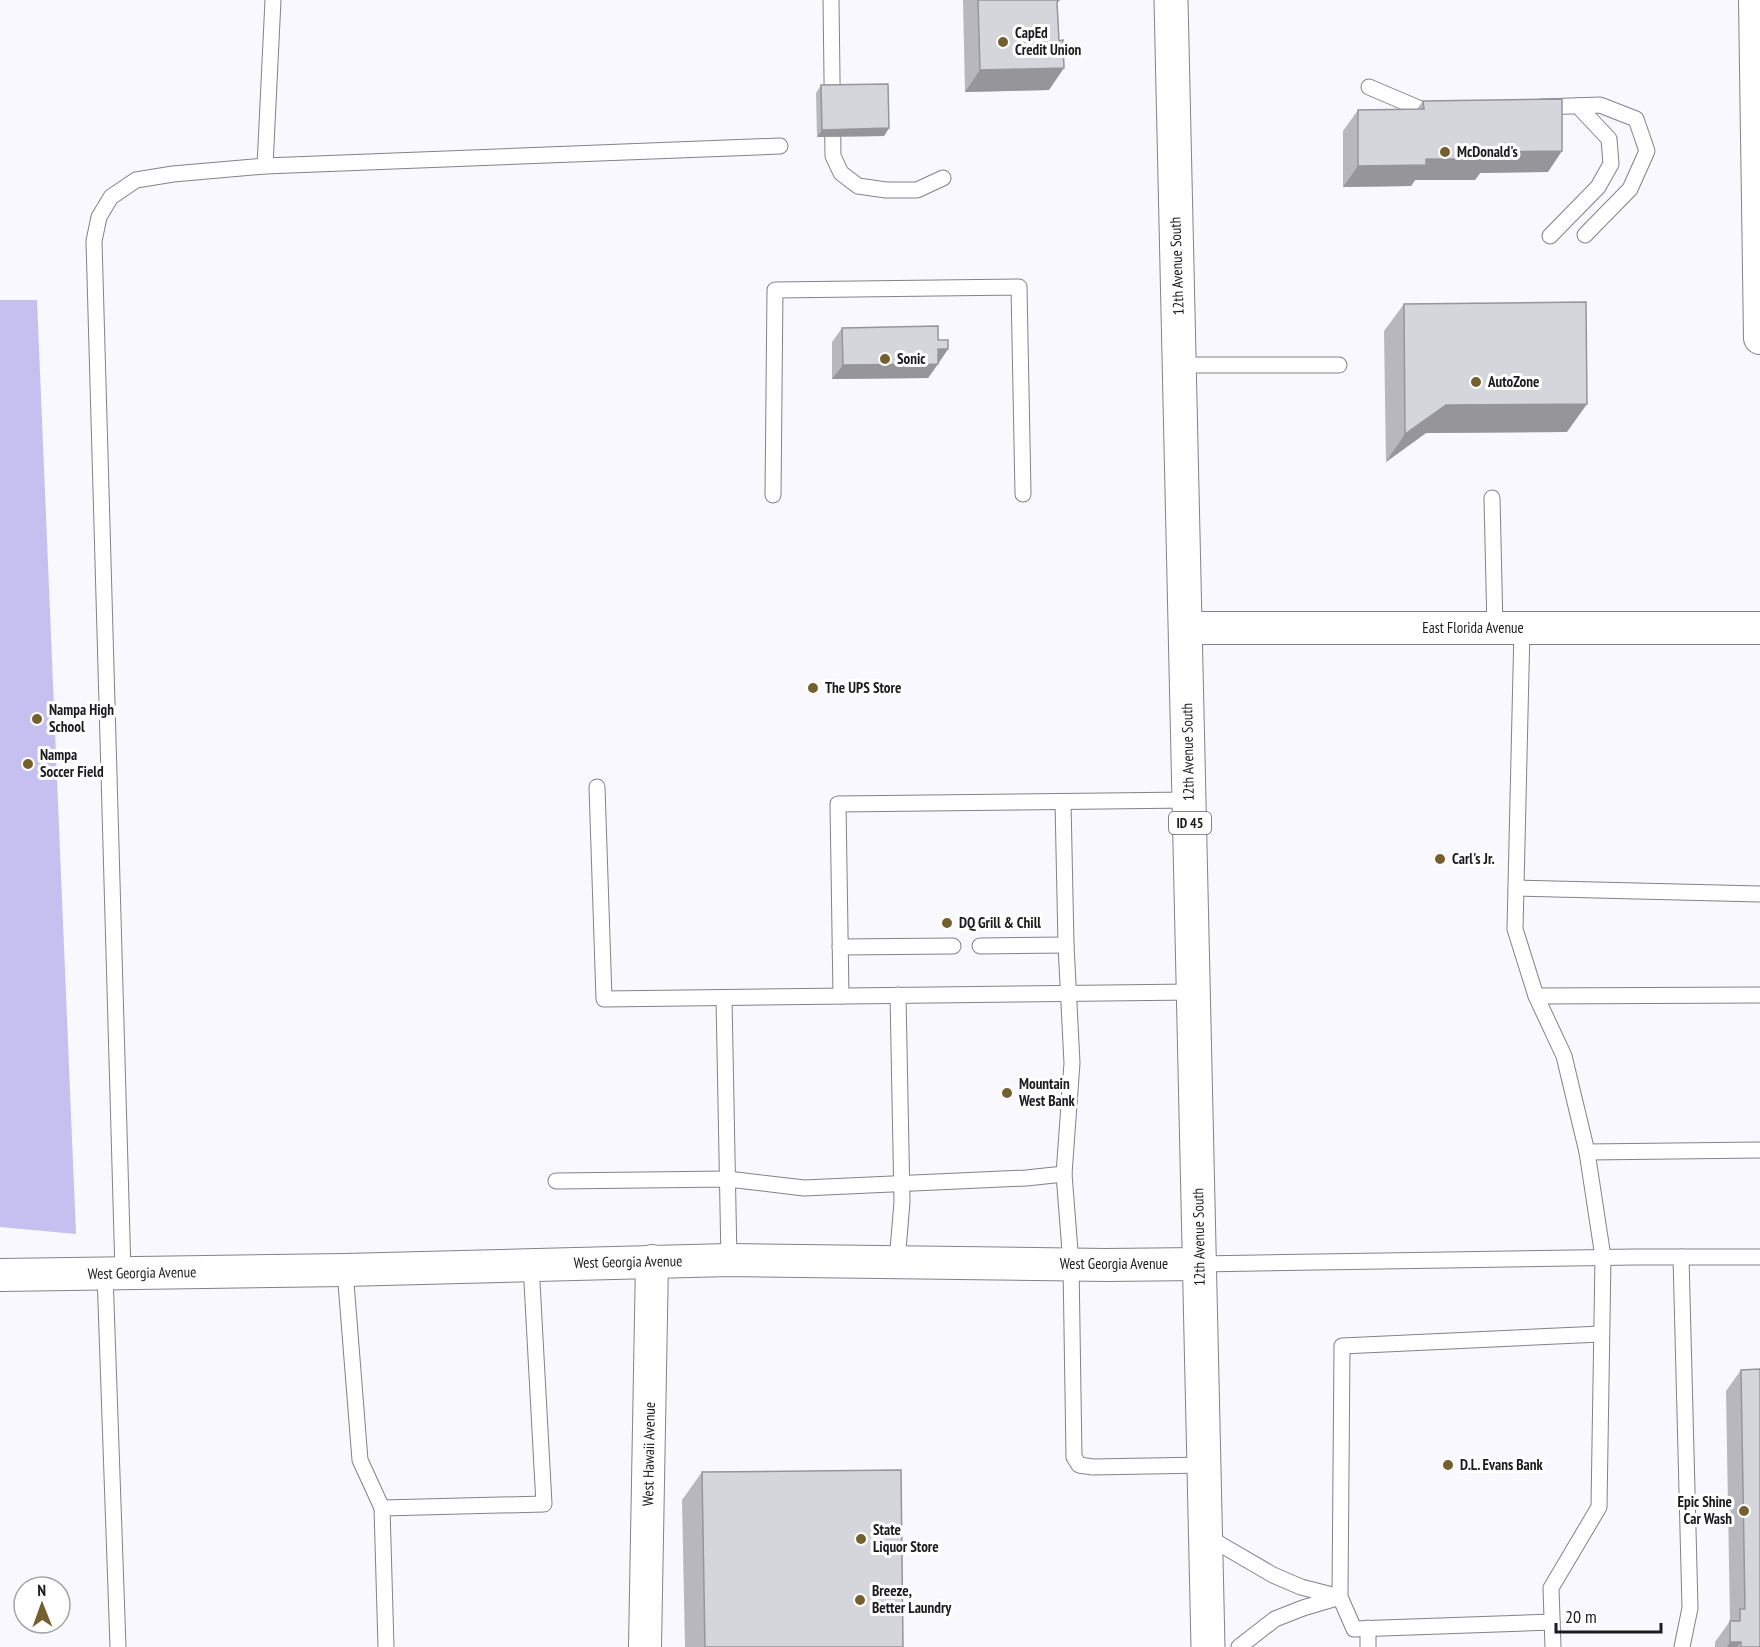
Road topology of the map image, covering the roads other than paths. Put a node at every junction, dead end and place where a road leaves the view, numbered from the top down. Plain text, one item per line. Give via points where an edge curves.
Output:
1 (273, 0) edge
2 (831, 0) edge
3 (1171, 0) edge
4 (1755, 0) edge
5 (1369, 87) dead end
6 (1578, 106) junction
7 (1530, 107) edge
8 (1447, 109) edge
9 (780, 146) dead end
10 (265, 166) junction
11 (943, 178) dead end
12 (1585, 235) dead end
13 (1550, 236) dead end
14 (1760, 338) edge
15 (1180, 365) junction
16 (1339, 365) dead end
17 (1023, 494) dead end
18 (773, 495) dead end
19 (1492, 498) dead end
20 (1185, 628) junction
21 (1509, 628) junction
22 (1760, 628) edge
23 (597, 787) dead end
24 (1190, 800) junction
25 (1063, 802) junction
26 (1516, 888) junction
27 (1760, 894) edge
28 (1066, 945) junction
29 (953, 946) dead end
30 (980, 946) dead end
31 (840, 947) junction
32 (1193, 992) junction
33 (1068, 994) junction
34 (1760, 994) edge
35 (898, 995) junction
36 (841, 996) junction
37 (1536, 996) junction
38 (724, 998) junction
39 (1760, 1150) edge
40 (1587, 1152) junction
41 (1064, 1174) junction
42 (728, 1179) junction
43 (556, 1181) dead end
44 (901, 1183) junction
45 (1603, 1257) junction
46 (1681, 1257) junction
47 (1760, 1257) edge
48 (729, 1260) junction
49 (652, 1261) junction
50 (897, 1262) junction
51 (531, 1264) junction
52 (1071, 1264) junction
53 (1199, 1264) junction
54 (345, 1270) junction
55 (114, 1273) junction
56 (0, 1275) edge
57 (1601, 1334) junction
58 (1204, 1465) junction
59 (382, 1508) junction
60 (1206, 1536) junction
61 (1340, 1597) junction
62 (1552, 1622) junction
63 (1368, 1628) junction
64 (118, 1647) edge
65 (386, 1647) edge
66 (645, 1647) edge
67 (1208, 1647) edge
68 (1239, 1647) edge
69 (1368, 1647) edge
70 (1553, 1647) edge
71 (1682, 1647) edge

1 - 10 lane
2 - 11 lane via 833,156 841,173 858,186 886,190 917,190
3 - 15 main road, 12th Avenue South / ID 45
4 - 14 street
5 - 8 lane via 1423,110
6 - 7 lane
6 - 12 lane via 1600,105 1636,119 1647,151 1630,189
6 - 13 lane via 1609,139 1611,164 1598,187
9 - 10 lane
10 - 55 lane via 136,180 111,197 99,217 94,241
15 - 16 lane
15 - 20 main road, 12th Avenue South / ID 45
17 - 18 lane via 1019,287 775,290
19 - 21 lane
20 - 21 street, East Florida Avenue
20 - 24 main road, 12th Avenue South / ID 45
21 - 22 street, East Florida Avenue
21 - 26 lane
23 - 38 lane via 604,999
24 - 25 lane
24 - 32 main road, 12th Avenue South / ID 45
25 - 28 lane
25 - 31 lane via 838,804
26 - 27 lane
26 - 37 lane via 1515,929
28 - 30 lane
28 - 33 lane
29 - 31 lane
31 - 36 lane
32 - 33 lane
32 - 53 main road, 12th Avenue South / ID 45
33 - 35 lane
33 - 41 lane via 1072,1063
34 - 37 lane
35 - 36 lane
35 - 44 lane
36 - 38 lane
37 - 40 lane via 1564,1056
38 - 42 lane
39 - 40 lane
40 - 45 lane
41 - 44 lane
41 - 52 lane
42 - 43 lane
42 - 44 lane via 804,1188
42 - 48 lane
44 - 50 lane
45 - 46 lane
45 - 53 lane
45 - 57 lane
46 - 47 lane
46 - 71 lane via 1690,1608
48 - 49 street, West Georgia Avenue
48 - 50 street, West Georgia Avenue
49 - 51 street, West Georgia Avenue
49 - 66 street, West Hawaii Avenue
50 - 52 street, West Georgia Avenue
51 - 54 street, West Georgia Avenue
51 - 59 lane via 544,1504
52 - 53 street, West Georgia Avenue
52 - 58 lane via 1074,1457 1080,1465 1093,1467
53 - 58 main road, 12th Avenue South / ID 45
54 - 55 street, West Georgia Avenue
54 - 59 lane via 360,1460
55 - 56 street, West Georgia Avenue
55 - 64 lane
57 - 61 lane via 1342,1346
57 - 62 lane via 1599,1507 1551,1588
58 - 60 main road, 12th Avenue South / ID 45
59 - 65 lane
60 - 61 lane via 1273,1575
60 - 67 main road, 12th Avenue South / ID 45
61 - 63 lane via 1354,1629
61 - 68 lane via 1275,1619
62 - 63 lane
62 - 70 lane
63 - 69 lane

